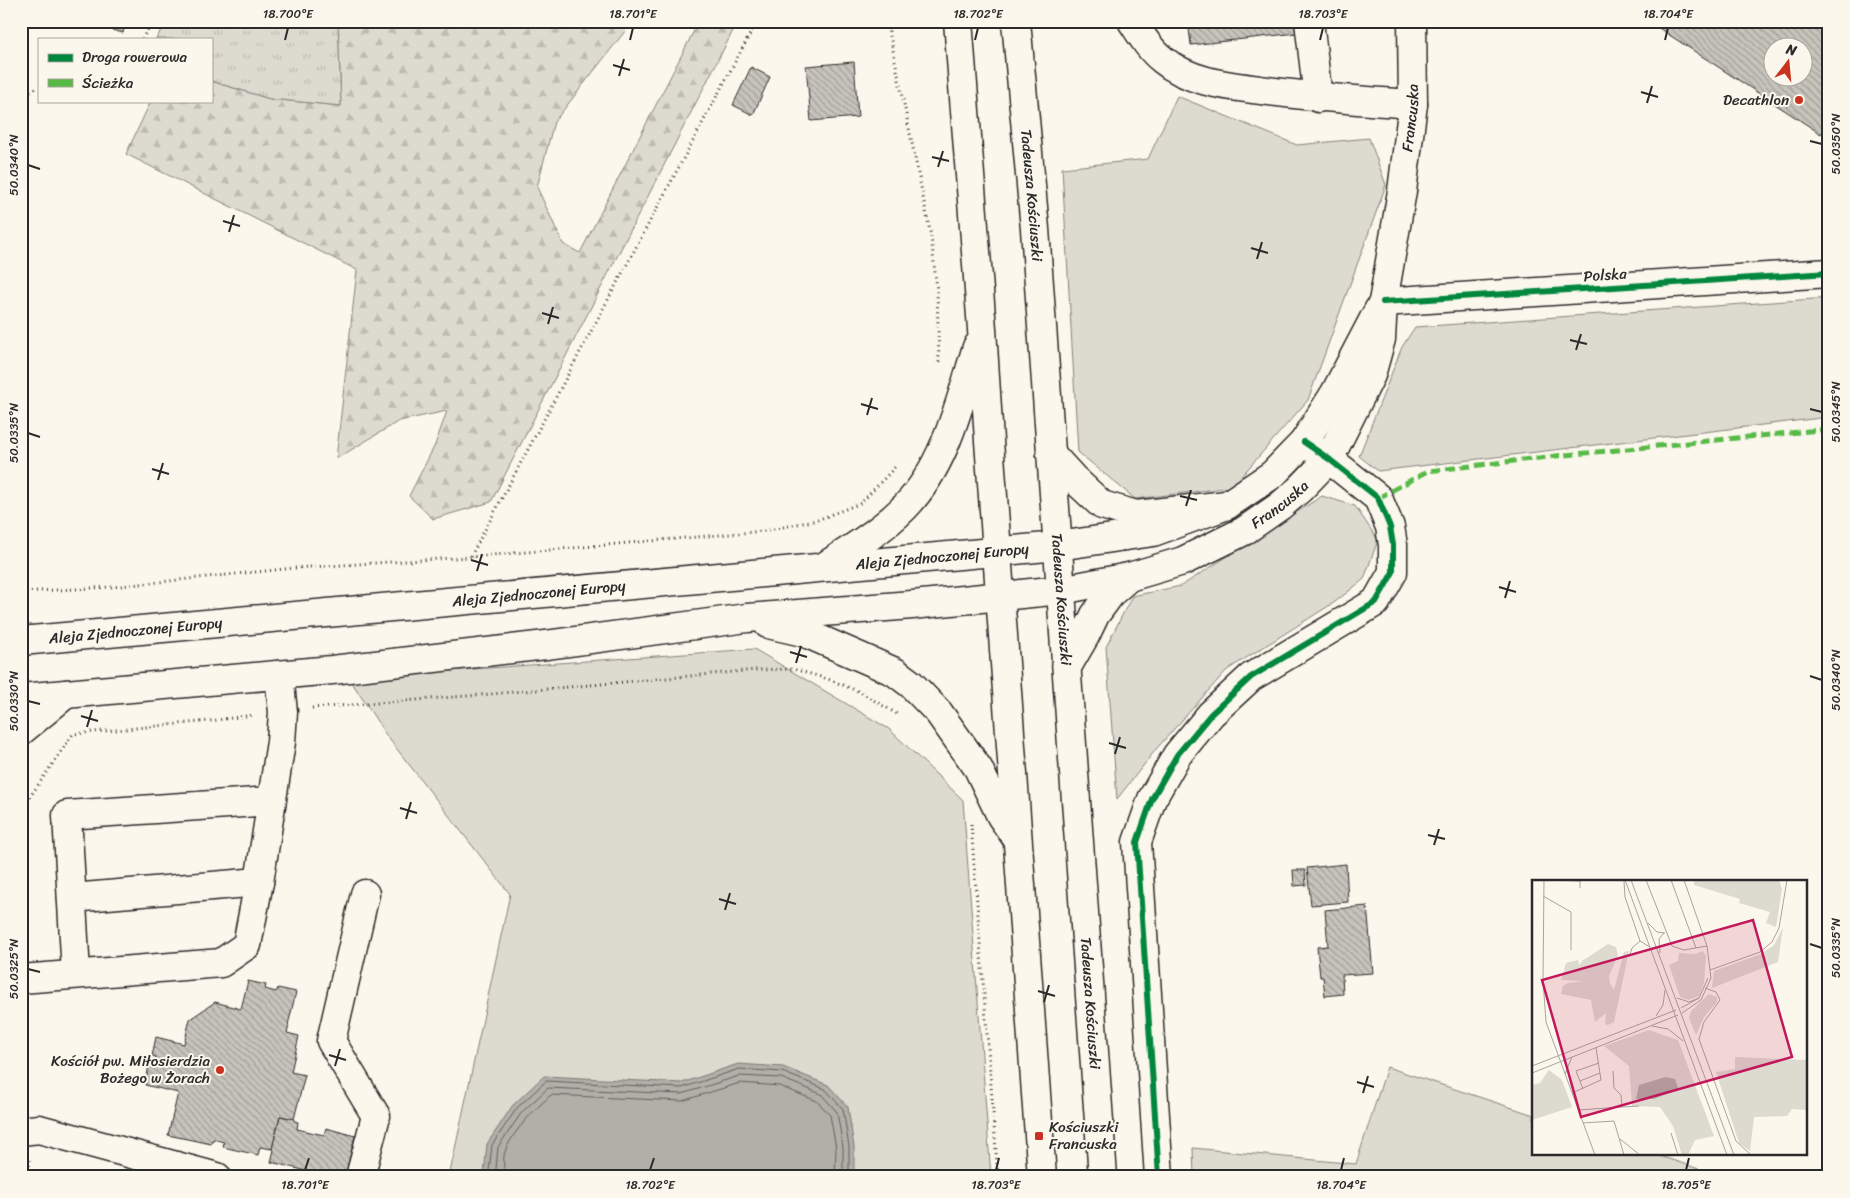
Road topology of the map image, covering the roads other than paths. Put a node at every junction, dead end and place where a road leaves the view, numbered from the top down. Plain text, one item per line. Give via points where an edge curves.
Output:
1 (958, 21) edge
2 (1016, 21) edge
3 (1023, 21) edge
4 (1132, 21) edge
5 (1309, 21) edge
6 (1412, 21) edge
7 (1019, 50) junction
8 (1318, 98) junction
9 (1413, 104) junction
10 (1829, 273) edge
11 (1384, 302) junction
12 (982, 329) junction
13 (1304, 442) junction
14 (1051, 454) junction
15 (1329, 459) junction
16 (1228, 505) junction
17 (1058, 546) junction
18 (998, 552) junction
19 (822, 569) junction
20 (1129, 577) junction
21 (1061, 590) junction
22 (1000, 596) junction
23 (747, 618) junction
24 (21, 641) edge
25 (1066, 667) junction
26 (279, 675) junction
27 (66, 694) junction
28 (21, 698) edge
29 (21, 731) edge
30 (271, 801) junction
31 (1017, 840) junction
32 (259, 882) junction
33 (365, 894) dead end
34 (72, 898) junction
35 (76, 974) junction
36 (21, 979) edge
37 (21, 1131) edge
38 (217, 1177) edge
39 (360, 1177) edge
40 (1042, 1177) edge
41 (1103, 1177) edge
42 (1159, 1177) edge

1 - 12 main road
2 - 7 main road, Tadeusza Kościuszki
3 - 7 main road
4 - 8 main road via 1163,61 1188,75 1221,85
5 - 8 main road
6 - 9 main road, Francuska
7 - 14 main road, Tadeusza Kościuszki
8 - 9 main road
9 - 11 main road, Francuska
10 - 11 main road, Polska
11 - 13 main road, Francuska via 1335,393
11 - 15 main road, Francuska via 1381,338 1371,375
12 - 18 main road
12 - 19 main road via 948,438 925,481 906,506 877,531
13 - 15 main road
13 - 16 main road, Francuska via 1273,474
14 - 16 main road via 1102,505 1136,515
14 - 17 main road, Tadeusza Kościuszki
15 - 20 main road, Francuska via 1300,489 1244,531 1183,562
15 - 42 main road via 1378,498 1390,527 1394,572 1376,602 1251,677 1211,714 1178,755 1152,798 1137,842
16 - 17 main road, Francuska via 1153,532
17 - 18 main road, Aleja Zjednoczonej Europy
17 - 21 main road, Tadeusza Kościuszki
18 - 19 main road, Aleja Zjednoczonej Europy
18 - 22 main road
19 - 24 main road, Aleja Zjednoczonej Europy
20 - 21 main road, Francuska
20 - 25 main road via 1094,615
21 - 22 main road
21 - 25 main road, Tadeusza Kościuszki
22 - 23 main road
22 - 31 main road
23 - 26 main road
23 - 31 main road via 803,632 894,672 911,684 939,713 978,768 1001,816
25 - 41 main road, Tadeusza Kościuszki
26 - 27 main road
26 - 30 main road via 283,712
27 - 28 main road
27 - 29 main road
30 - 32 main road
30 - 34 main road via 67,815
31 - 40 main road
32 - 34 main road
32 - 35 main road via 247,945 221,963
33 - 39 main road via 331,1041 376,1116
34 - 35 main road
35 - 36 main road
37 - 38 main road via 40,1129

